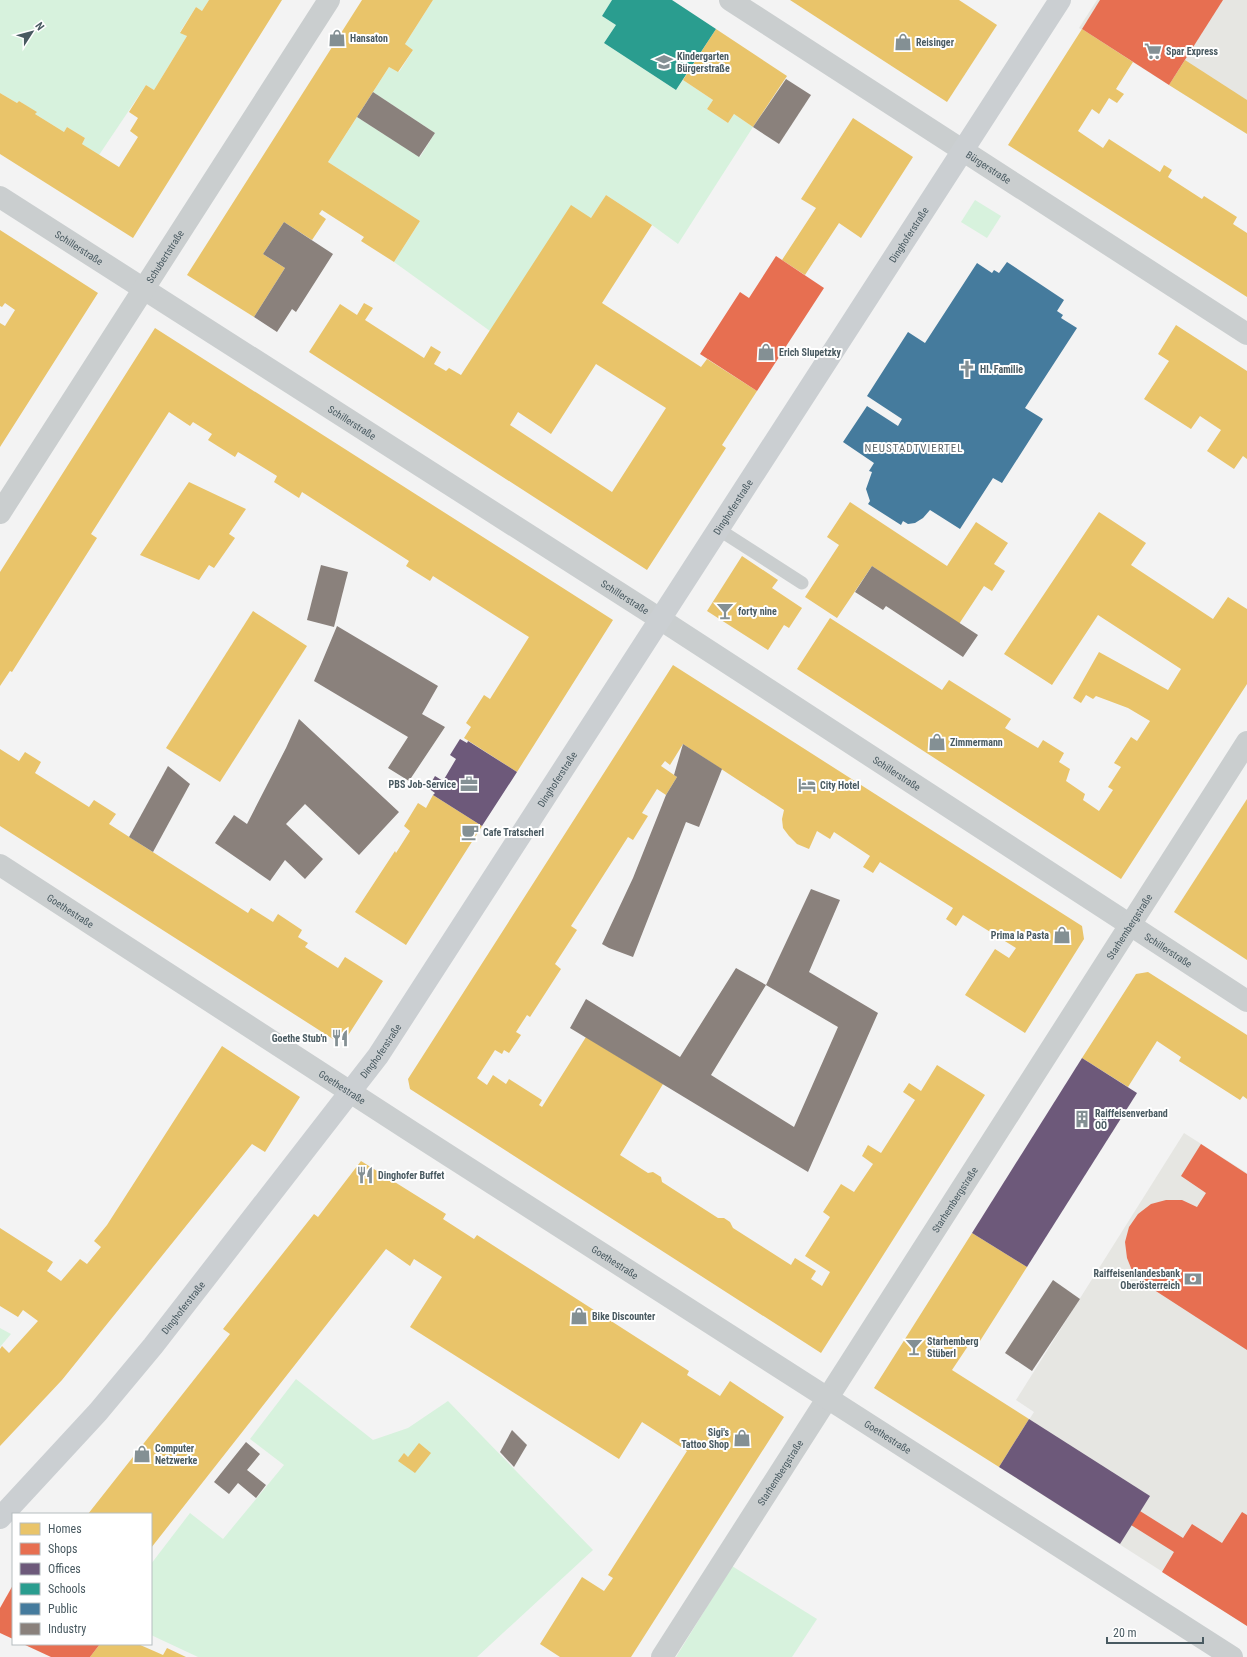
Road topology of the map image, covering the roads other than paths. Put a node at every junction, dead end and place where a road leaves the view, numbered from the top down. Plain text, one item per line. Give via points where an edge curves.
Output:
1 (329, 0) edge
2 (730, 0) edge
3 (1060, 0) edge
4 (962, 151) junction
5 (0, 197) edge
6 (144, 290) junction
7 (1247, 334) edge
8 (0, 513) edge
9 (718, 529) junction
10 (802, 583) dead end
11 (660, 619) junction
12 (1247, 742) edge
13 (0, 865) edge
14 (1130, 925) junction
15 (1247, 1001) edge
16 (350, 1092) junction
17 (828, 1398) junction
18 (0, 1518) edge
19 (662, 1657) edge
20 (1232, 1657) edge

1 - 6 street, Schubertstraße
2 - 4 street, Bürgerstraße
3 - 4 main road, Dinghoferstraße
4 - 7 street, Bürgerstraße
4 - 9 main road, Dinghoferstraße
5 - 6 street, Schillerstraße
6 - 8 street, Schubertstraße
6 - 11 street, Schillerstraße
9 - 10 lane
9 - 11 main road, Dinghoferstraße
11 - 14 street, Schillerstraße
11 - 16 main road, Dinghoferstraße via 378,1056
12 - 14 street, Starhembergstraße
13 - 16 street, Goethestraße
14 - 15 street, Schillerstraße
14 - 17 street, Starhembergstraße
16 - 17 street, Goethestraße
16 - 18 main road, Dinghoferstraße via 153,1346 98,1412
17 - 19 street, Starhembergstraße
17 - 20 street, Goethestraße

